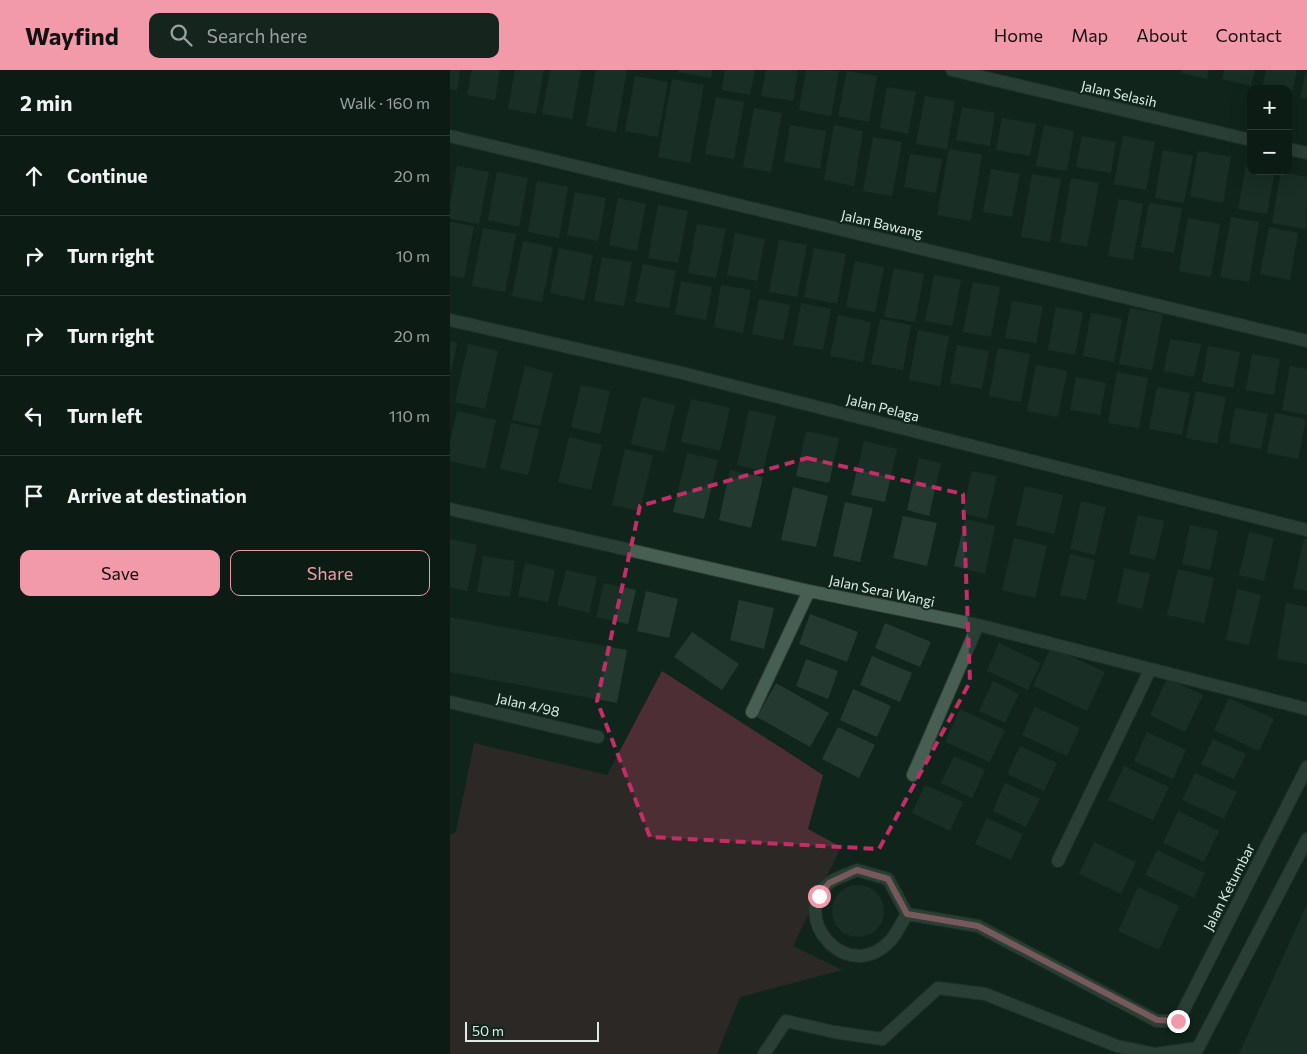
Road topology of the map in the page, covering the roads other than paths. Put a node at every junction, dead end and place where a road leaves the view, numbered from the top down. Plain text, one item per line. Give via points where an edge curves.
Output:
1 (952, 70) edge
2 (450, 136) edge
3 (1247, 139) edge
4 (1292, 150) edge
5 (1307, 153) edge
6 (450, 320) edge
7 (1307, 341) edge
8 (450, 510) edge
9 (1307, 530) edge
10 (809, 591) junction
11 (978, 625) junction
12 (1150, 670) junction
13 (450, 702) edge
14 (1307, 709) edge
15 (752, 712) dead end
16 (598, 737) dead end
17 (1307, 768) edge
18 (913, 775) dead end
19 (1307, 839) edge
20 (1058, 861) dead end
21 (907, 914) junction
22 (764, 1054) edge

1 - 3 street, Jalan Selasih
2 - 7 street, Jalan Bawang
4 - 5 street
6 - 9 street, Jalan Pelaga via 678,372
8 - 10 street, Jalan Serai Wangi
10 - 11 street, Jalan Serai Wangi
10 - 15 street
11 - 12 street, Jalan Serai Wangi
11 - 18 street
12 - 14 street, Jalan Serai Wangi
12 - 20 street
13 - 16 street, Jalan 4/98
17 - 21 street, Jalan Ketumbar via 1178,1021 1157,1020 978,926
19 - 22 street via 1198,1048 1155,1054 1117,1046 985,994 938,988 882,1039 786,1021
21 - 21 street via 888,879 857,870 829,883 819,896 816,914 822,936 836,950 858,956 874,952 891,940

